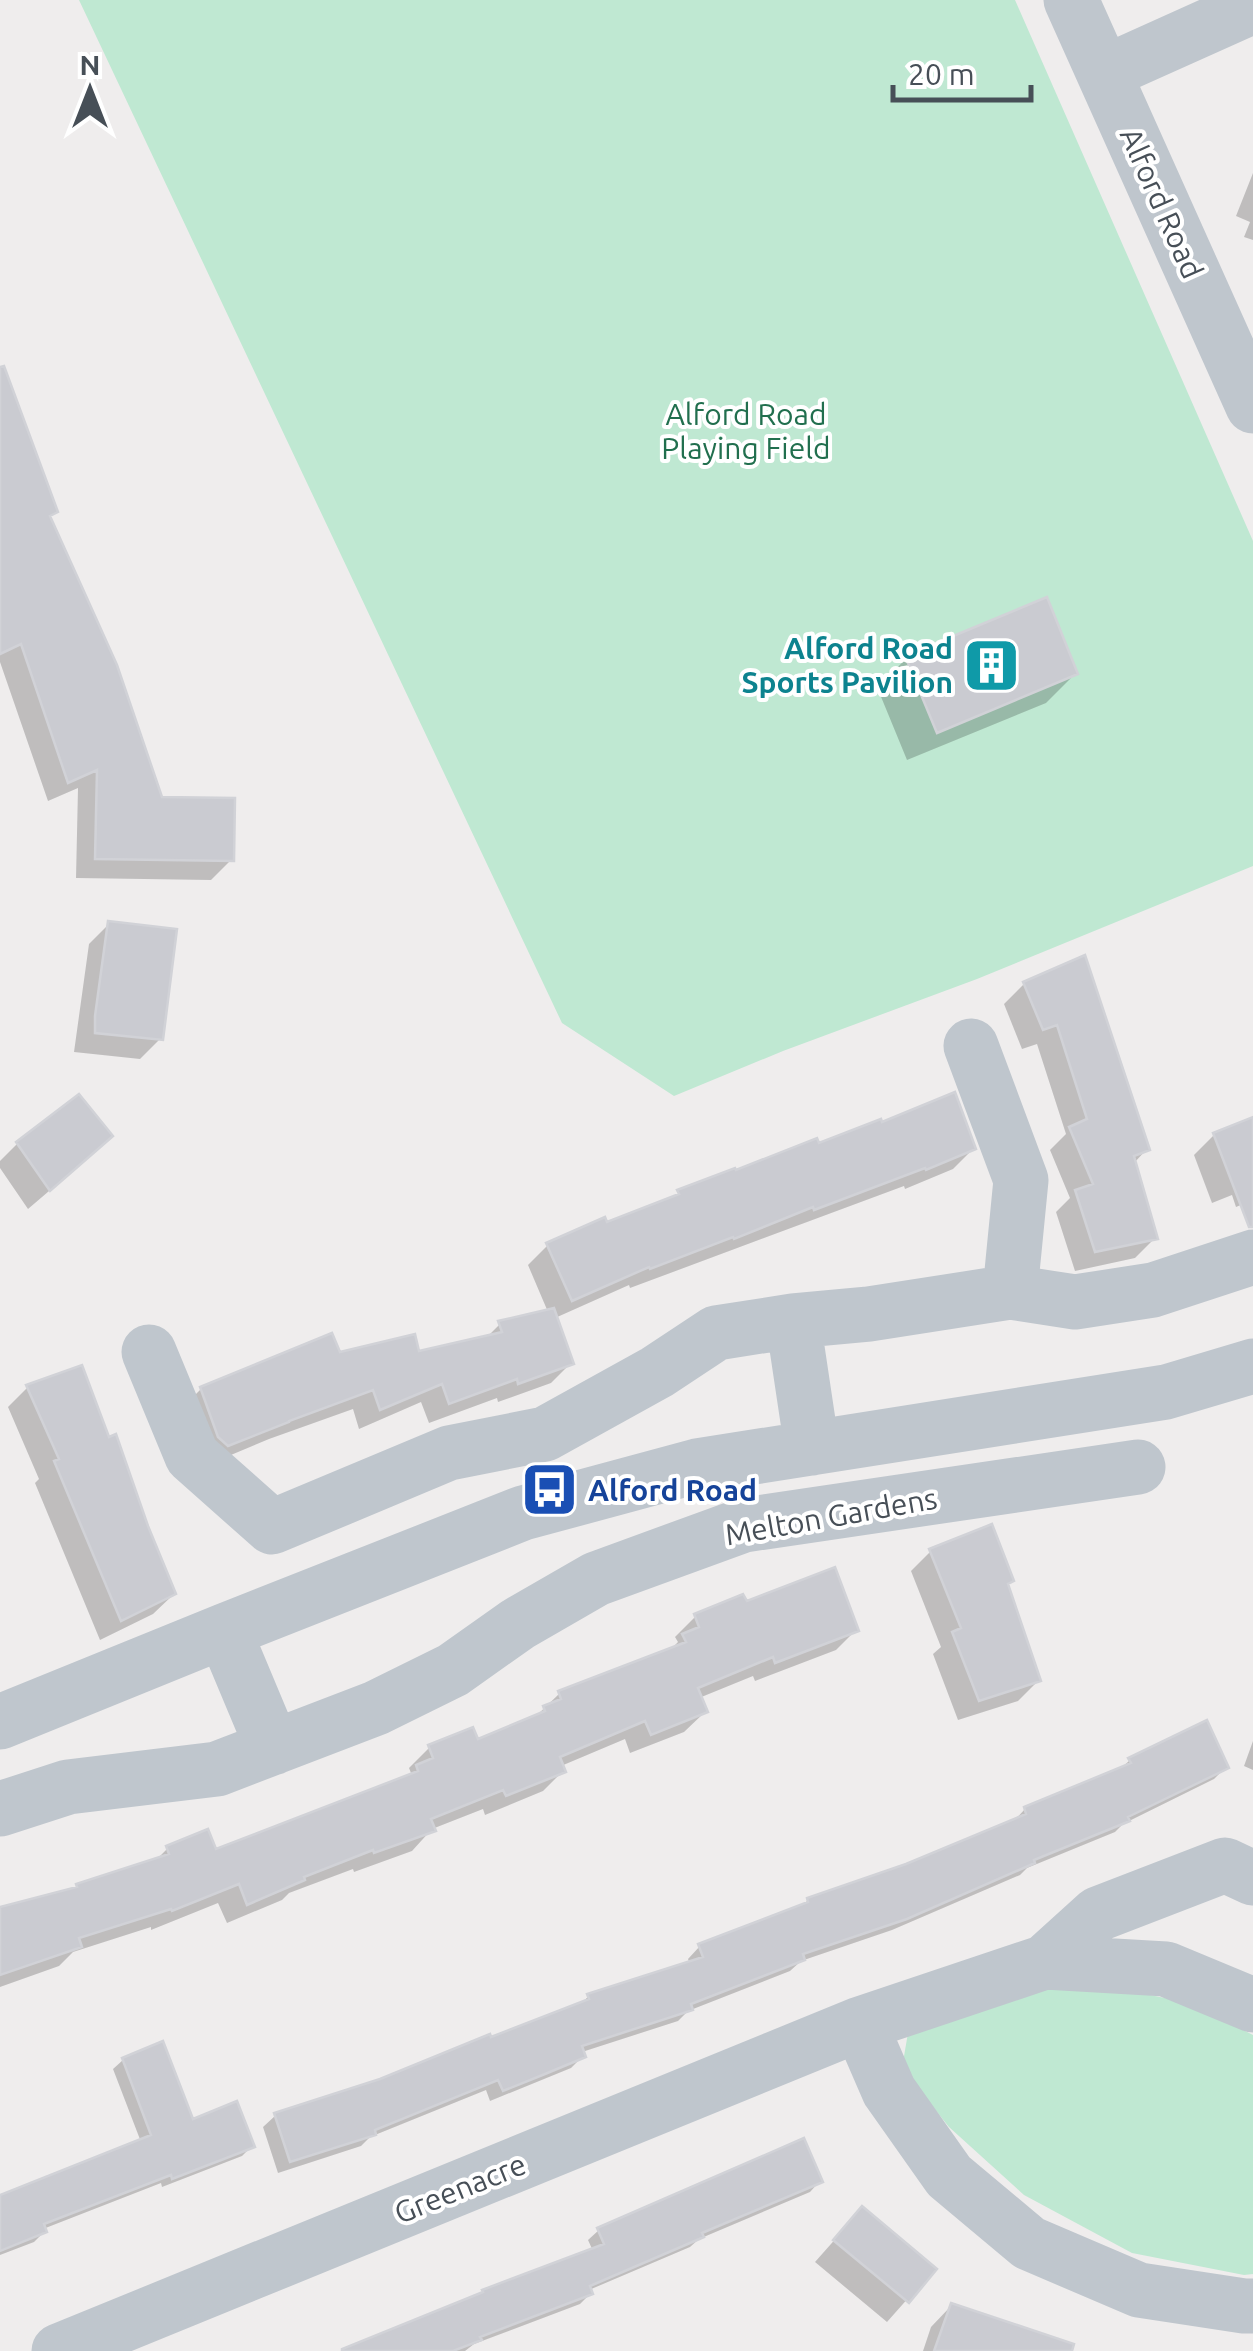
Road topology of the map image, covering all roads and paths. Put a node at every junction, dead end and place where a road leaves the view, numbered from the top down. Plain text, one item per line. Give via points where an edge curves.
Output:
1 (1071, 0) edge
2 (1253, 6) edge
3 (1104, 73) junction
4 (1253, 406) edge
5 (971, 1046) dead end
6 (1253, 1256) edge
7 (1010, 1292) junction
8 (793, 1321) junction
9 (148, 1352) dead end
10 (1253, 1366) edge
11 (812, 1448) junction
12 (1138, 1467) dead end
13 (224, 1630) junction
14 (0, 1722) edge
15 (273, 1748) junction
16 (0, 1809) edge
17 (1253, 1878) edge
18 (1046, 1962) junction
19 (1253, 2006) edge
20 (860, 2024) junction
21 (1253, 2306) edge
22 (59, 2351) edge

1 - 3 street, Alford Road
2 - 3 street
3 - 4 street, Alford Road
5 - 7 street via 1021,1180
6 - 7 street via 1153,1290 1075,1302
7 - 8 street
8 - 9 street via 716,1333 545,1434 449,1452 272,1527 192,1456
8 - 11 street
10 - 11 street via 1166,1392
11 - 13 street via 697,1466 523,1514
12 - 15 street, Melton Gardens via 744,1525 596,1579 453,1670
13 - 14 street
13 - 15 street
15 - 16 street, Melton Gardens via 217,1769 68,1787
17 - 18 street, Greenacre via 1225,1865 1098,1914
18 - 19 street, Greenacre via 1166,1969
18 - 20 street, Greenacre
20 - 21 street via 889,2091 949,2176 1029,2243 1139,2290
20 - 22 street, Greenacre

